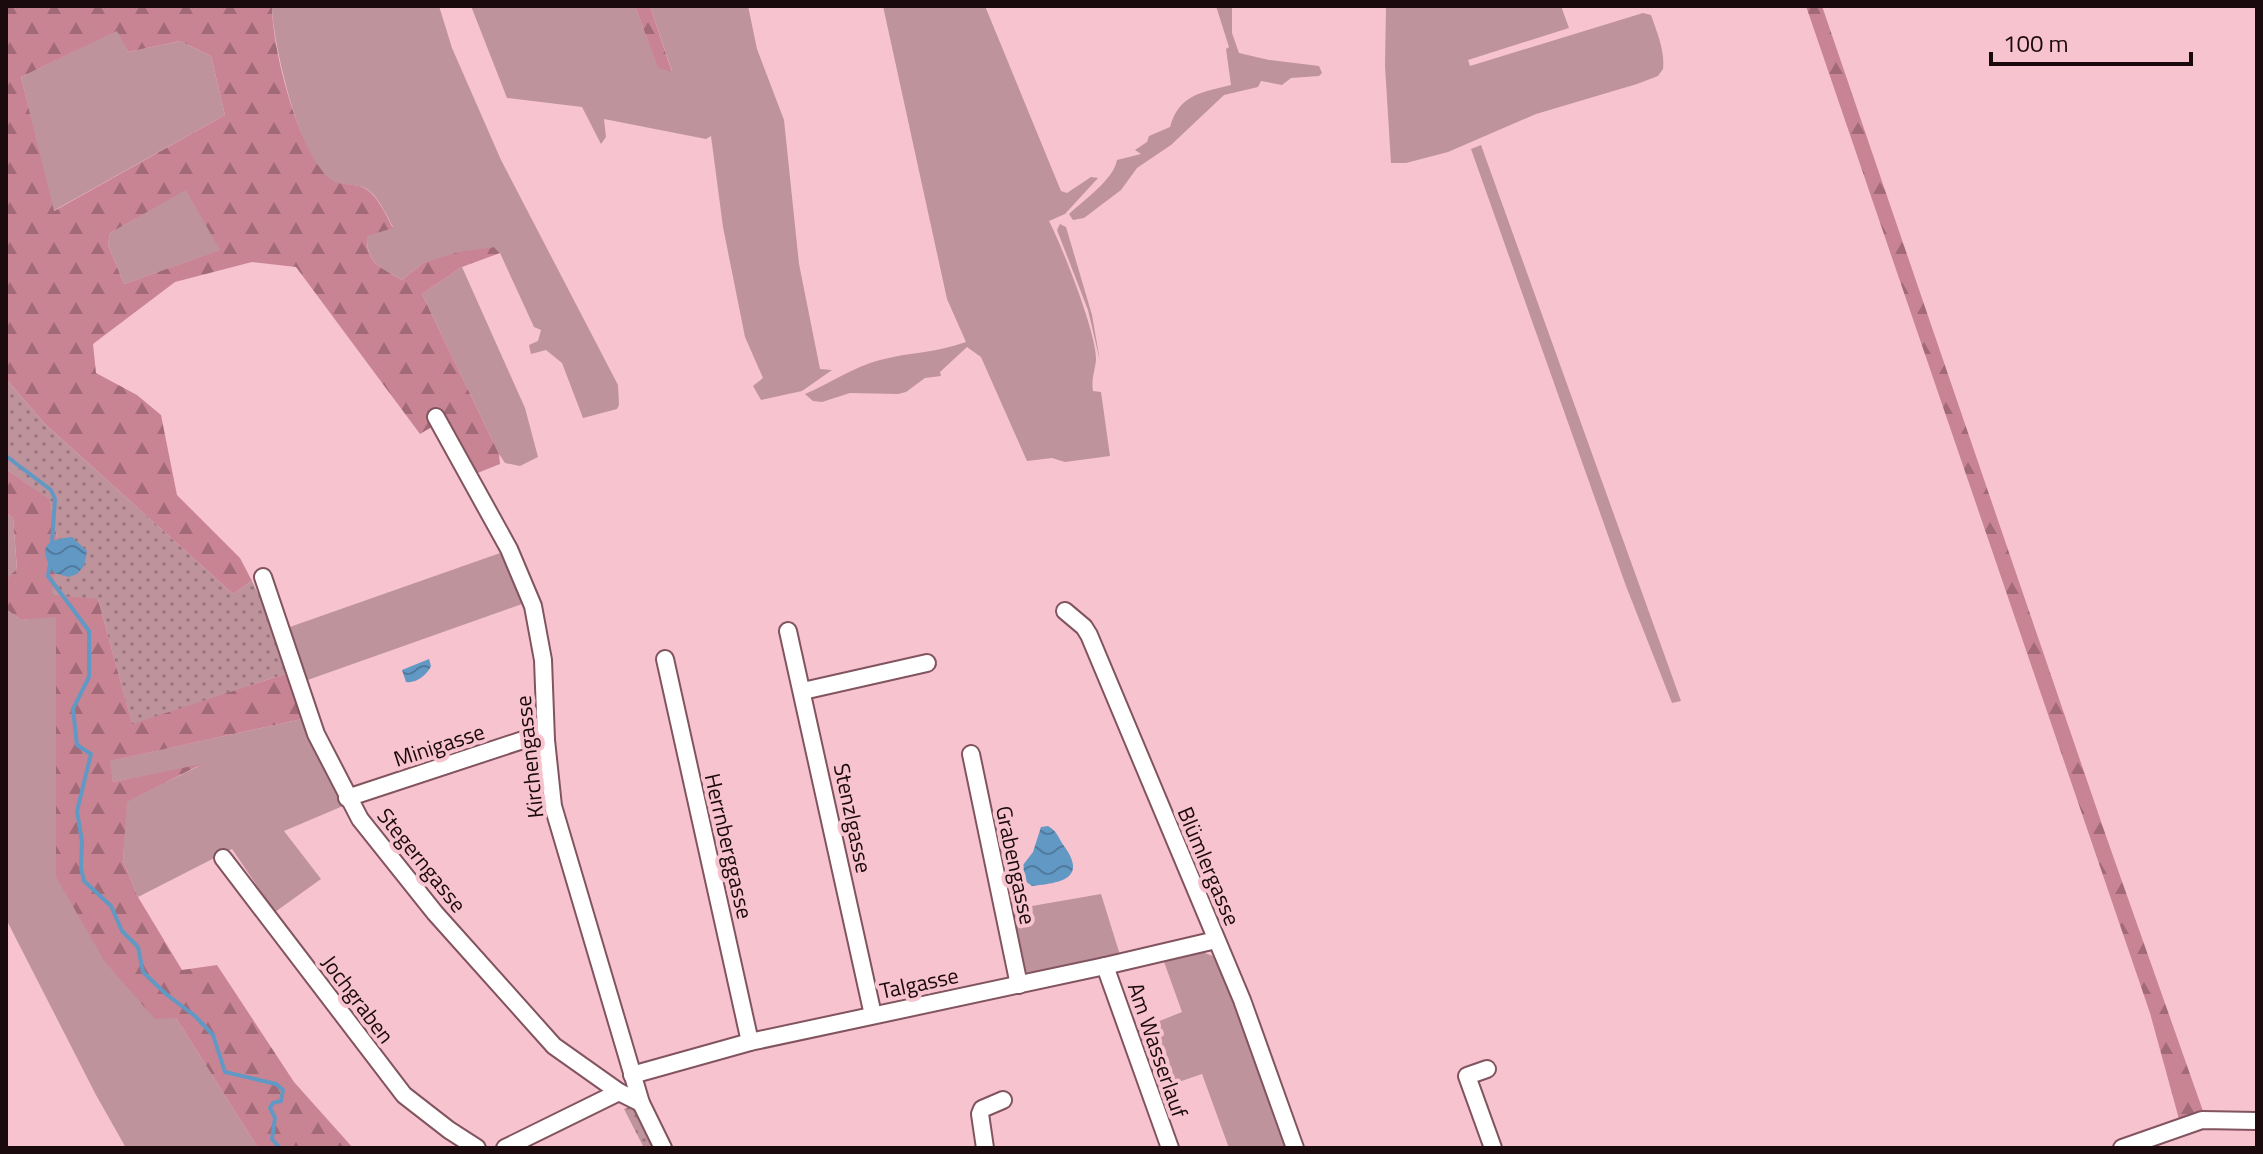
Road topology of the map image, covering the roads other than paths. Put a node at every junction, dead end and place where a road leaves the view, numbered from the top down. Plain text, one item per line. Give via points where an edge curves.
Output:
1 (436, 417) dead end
2 (263, 577) dead end
3 (1065, 611) dead end
4 (788, 631) dead end
5 (665, 659) dead end
6 (927, 663) dead end
7 (803, 691) junction
8 (546, 740) junction
9 (971, 754) dead end
10 (347, 798) junction
11 (223, 858) dead end
12 (1216, 940) junction
13 (1105, 966) junction
14 (1019, 985) junction
15 (873, 1015) junction
16 (750, 1042) junction
17 (1487, 1069) dead end
18 (632, 1075) junction
19 (619, 1092) junction
20 (1003, 1100) dead end
21 (641, 1103) junction
22 (2257, 1121) edge
23 (477, 1148) edge
24 (505, 1148) edge
25 (663, 1148) edge
26 (985, 1148) edge
27 (1170, 1148) edge
28 (1295, 1148) edge
29 (1493, 1148) edge
30 (2122, 1148) edge

1 - 8 street, Kirchengasse via 509,549 533,606 543,660
2 - 10 street, Stegerngasse via 316,734
3 - 12 street, Blümlergasse via 1089,635
4 - 7 street, Stenzlgasse
5 - 16 street, Herrnberggasse
6 - 7 street
7 - 15 street, Stenzlgasse
8 - 10 street, Minigasse via 532,737
8 - 18 street, Kirchengasse via 553,806
9 - 14 street, Grabengasse
10 - 19 street, Stegerngasse via 435,913 554,1046
11 - 23 street, Jochgraben via 404,1095
12 - 13 street, Talgasse
12 - 28 street, Blümlergasse
13 - 14 street, Talgasse
13 - 27 street, Am Wasserlauf
14 - 15 street, Talgasse
15 - 16 street, Talgasse
16 - 18 street, Talgasse
17 - 29 street via 1467,1076
18 - 21 street, Kirchengasse
19 - 21 street, Stegerngasse
19 - 24 street
20 - 26 street via 980,1114
21 - 25 street, Kirchengasse
22 - 30 street via 2202,1120

